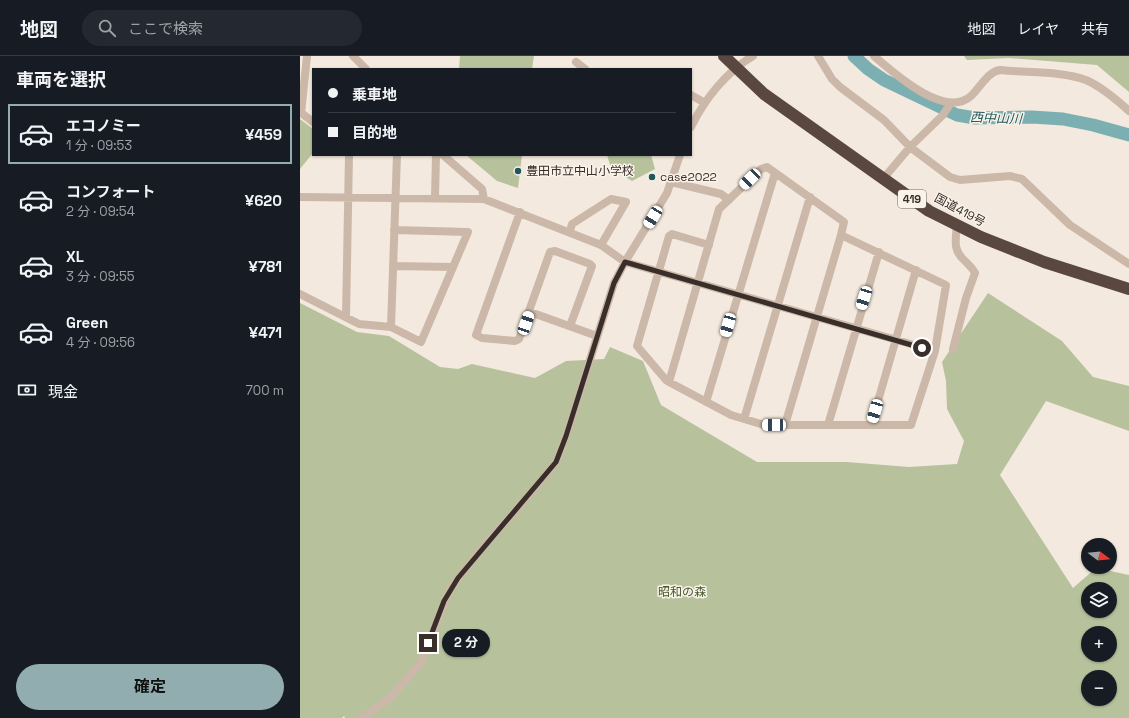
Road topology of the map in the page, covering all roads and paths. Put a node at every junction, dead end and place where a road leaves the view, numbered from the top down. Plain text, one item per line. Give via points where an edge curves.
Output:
1 (307, 56) edge
2 (724, 56) edge
3 (753, 56) edge
4 (818, 56) edge
5 (874, 56) edge
6 (356, 58) edge
7 (576, 62) dead end
8 (365, 68) edge
9 (584, 68) edge
10 (736, 68) junction
11 (692, 96) edge
12 (705, 103) junction
13 (950, 105) junction
14 (1129, 111) edge
15 (300, 112) edge
16 (312, 121) edge
17 (692, 125) edge
18 (910, 147) junction
19 (349, 156) edge
20 (396, 156) edge
21 (436, 156) edge
22 (444, 156) edge
23 (680, 156) edge
24 (775, 173) junction
25 (883, 179) junction
26 (671, 182) junction
27 (300, 197) edge
28 (348, 197) junction
29 (810, 197) junction
30 (395, 198) junction
31 (435, 198) junction
32 (484, 198) junction
33 (729, 200) junction
34 (520, 212) junction
35 (957, 224) junction
36 (394, 230) junction
37 (570, 232) junction
38 (841, 234) junction
39 (709, 244) junction
40 (601, 245) junction
41 (878, 252) junction
42 (625, 262) junction
43 (1129, 264) edge
44 (393, 266) junction
45 (453, 266) junction
46 (916, 270) junction
47 (658, 272) junction
48 (699, 283) junction
49 (1129, 289) edge
50 (300, 294) edge
51 (737, 294) junction
52 (778, 306) junction
53 (530, 312) junction
54 (346, 317) junction
55 (815, 317) junction
56 (570, 326) junction
57 (392, 328) junction
58 (855, 329) junction
59 (597, 336) junction
60 (896, 340) junction
61 (953, 349) dead end
62 (935, 351) junction
63 (669, 382) junction
64 (706, 402) junction
65 (744, 419) junction
66 (785, 425) junction
67 (828, 425) junction
68 (871, 425) junction
69 (362, 718) edge

1 - 15 street
2 - 10 highway, 国道419号 / 419
3 - 10 street
4 - 18 street via 840,87 884,120
5 - 13 street via 926,95
6 - 8 street
7 - 9 street
10 - 12 street
10 - 25 highway, 国道419号 / 419 via 764,94
11 - 12 street
12 - 17 street
13 - 14 street via 970,97 994,71 1000,70 1070,76 1086,80
13 - 18 street
15 - 16 street
18 - 25 street
18 - 43 street via 950,177 960,180 1010,176 1022,179 1070,225
19 - 28 street
20 - 30 street
21 - 31 street
22 - 32 street via 482,189
23 - 26 street
24 - 29 street
24 - 33 street via 767,167 761,169
24 - 51 street
25 - 35 highway, 国道419号 / 419 via 930,211
26 - 33 street via 720,194
26 - 42 street via 667,193
27 - 28 street
28 - 30 street
28 - 54 street
29 - 38 street via 844,222
29 - 52 street
30 - 31 street
30 - 36 street
31 - 32 street
32 - 34 street
33 - 39 street via 719,209
34 - 37 street
34 - 53 street via 476,335 482,338 519,340
35 - 49 highway, 国道419号 / 419 via 981,237 1044,262
35 - 61 street via 955,248 972,266 975,273
36 - 44 street
36 - 45 street via 468,232
37 - 40 street
37 - 40 street via 572,224 611,198 626,202
38 - 41 street
38 - 55 street
39 - 47 street via 672,234 669,236
39 - 48 street
40 - 42 street
41 - 46 street
41 - 58 street
42 - 47 street
42 - 59 street via 614,283
44 - 45 street
44 - 57 street
45 - 57 street via 421,342
46 - 60 street
46 - 62 street via 946,285
47 - 48 street
47 - 63 street via 637,346
48 - 51 street
48 - 63 street
50 - 54 street
51 - 52 street
51 - 64 street
52 - 55 street
52 - 65 street
53 - 56 street
53 - 56 street via 550,252 555,251 592,266
54 - 57 street via 359,324
55 - 58 street
55 - 66 street
56 - 59 street
58 - 60 street
58 - 67 street
59 - 69 street via 556,462 450,589 420,664 390,698
60 - 62 street
60 - 68 street
62 - 68 street via 911,425
63 - 64 street
64 - 65 street
65 - 66 street via 764,425
66 - 67 street
67 - 68 street

